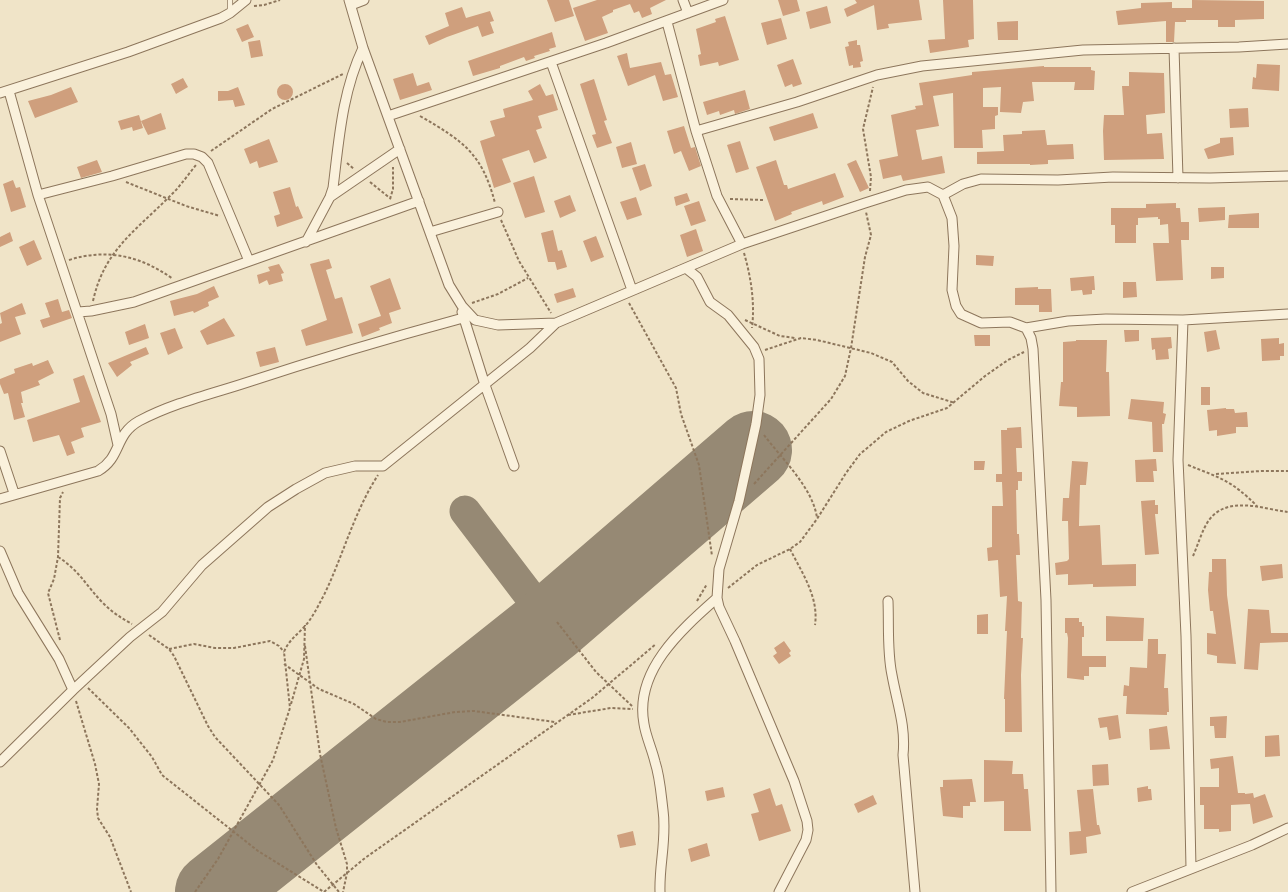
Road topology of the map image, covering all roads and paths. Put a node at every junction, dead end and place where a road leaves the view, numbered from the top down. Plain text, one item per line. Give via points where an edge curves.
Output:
1 (230, 0) edge
2 (246, 0) edge
3 (280, 0) edge
4 (364, 0) edge
5 (683, 0) edge
6 (723, 0) edge
7 (350, 2) edge
8 (238, 7) junction
9 (230, 13) junction
10 (688, 13) junction
11 (667, 22) junction
12 (1288, 44) edge
13 (363, 48) junction
14 (1174, 48) junction
15 (551, 62) junction
16 (353, 69) junction
17 (877, 75) junction
18 (4, 92) edge
19 (388, 116) junction
20 (696, 131) junction
21 (400, 149) junction
22 (336, 154) junction
23 (392, 155) junction
24 (202, 157) junction
25 (112, 176) junction
26 (362, 176) junction
27 (1288, 176) edge
28 (1178, 178) junction
29 (38, 195) junction
30 (943, 195) junction
31 (717, 196) junction
32 (330, 197) junction
33 (168, 199) junction
34 (390, 199) junction
35 (764, 200) dead end
36 (419, 201) junction
37 (865, 202) junction
38 (406, 205) junction
39 (498, 212) dead end
40 (232, 220) junction
41 (430, 232) junction
42 (306, 242) junction
43 (742, 244) junction
44 (112, 254) junction
45 (249, 261) junction
46 (61, 263) junction
47 (687, 268) junction
48 (528, 278) dead end
49 (183, 286) junction
50 (628, 292) junction
51 (462, 306) junction
52 (78, 312) junction
53 (91, 312) junction
54 (1288, 314) edge
55 (463, 318) junction
56 (1182, 320) junction
57 (752, 322) junction
58 (556, 323) junction
59 (1026, 328) junction
60 (796, 338) junction
61 (750, 342) junction
62 (851, 348) junction
63 (1033, 349) junction
64 (757, 351) junction
65 (485, 385) junction
66 (955, 403) junction
67 (756, 424) junction
68 (118, 445) junction
69 (0, 451) edge
70 (780, 455) junction
71 (1178, 460) junction
72 (383, 466) junction
73 (514, 466) dead end
74 (1288, 472) edge
75 (1215, 474) junction
76 (71, 480) junction
77 (14, 493) junction
78 (0, 499) edge
79 (739, 501) junction
80 (1257, 506) junction
81 (1288, 512) edge
82 (817, 519) junction
83 (790, 549) junction
84 (0, 551) edge
85 (58, 556) junction
86 (1192, 560) dead end
87 (717, 571) junction
88 (717, 598) junction
89 (888, 601) dead end
90 (694, 606) dead end
91 (558, 622) dead end
92 (306, 625) junction
93 (815, 625) dead end
94 (140, 629) junction
95 (661, 641) dead end
96 (305, 646) junction
97 (169, 649) junction
98 (284, 652) junction
99 (59, 659) junction
100 (284, 664) junction
101 (300, 674) junction
102 (81, 682) junction
103 (311, 684) junction
104 (608, 684) junction
105 (73, 690) junction
106 (290, 708) junction
107 (567, 715) junction
108 (556, 722) junction
109 (0, 762) edge
110 (260, 784) junction
111 (1288, 828) edge
112 (233, 830) junction
113 (1192, 868) junction
114 (347, 873) junction
115 (333, 885) junction
116 (132, 892) edge
117 (195, 892) edge
118 (324, 892) edge
119 (339, 892) edge
120 (342, 892) edge
121 (660, 892) edge
122 (779, 892) edge
123 (916, 892) edge
124 (1050, 892) edge
125 (1132, 892) edge

1 - 9 lane
2 - 8 street
3 - 8 path via 264,6
4 - 7 street
5 - 10 street
6 - 10 street
7 - 13 street
8 - 9 street
9 - 18 street via 128,52
10 - 11 street
11 - 15 street
11 - 20 street
12 - 14 street
13 - 16 street
13 - 19 street
14 - 17 street via 1083,50 922,66
14 - 28 street
15 - 19 street
15 - 50 street
16 - 22 street via 340,123
16 - 24 path via 272,109
17 - 20 street via 797,102
17 - 37 path via 863,129 871,177
18 - 29 street
19 - 21 street
20 - 31 street
21 - 23 street
21 - 36 street
22 - 26 path
22 - 32 street
23 - 26 street
23 - 34 path via 394,178
24 - 25 street via 186,154
24 - 33 path
24 - 40 street via 212,171
25 - 29 street
25 - 33 path
26 - 32 street
26 - 34 path
27 - 28 street
28 - 30 street via 981,179 963,184
29 - 46 street
30 - 37 street via 928,187 906,190
30 - 59 street via 952,218 952,290 956,306 962,314 981,323 1010,322
31 - 35 path via 739,200
31 - 43 street
32 - 42 street
33 - 40 path
33 - 44 path
34 - 38 path
36 - 38 street
36 - 41 street
37 - 43 street
37 - 62 path via 871,235 863,268
38 - 42 street
39 - 41 street
40 - 45 street
41 - 51 street via 449,286
42 - 45 street
43 - 47 street
43 - 57 path via 749,270
44 - 46 path via 80,257
44 - 49 path via 144,262
44 - 53 path via 96,290
45 - 49 street
46 - 52 street
47 - 50 street
47 - 61 street via 697,277 710,302 728,315
48 - 51 path via 498,294
49 - 53 street via 134,302
50 - 58 street
50 - 87 path via 676,388 681,414 699,465 710,546
51 - 55 street
51 - 58 street via 475,320 498,325
52 - 53 street
52 - 68 street via 111,414
54 - 56 street
55 - 65 street
55 - 68 street via 289,368 165,409 131,426
56 - 59 street via 1106,319 1068,321
56 - 71 street
57 - 60 path via 780,336
57 - 61 path
58 - 65 street
59 - 63 street via 1032,338
60 - 62 path
60 - 64 path via 773,348
61 - 64 street
62 - 66 path via 884,357 892,362 914,387 932,397
62 - 70 path via 845,376 832,399
63 - 66 path via 1008,360 985,376
63 - 124 street via 1046,600
64 - 67 street via 761,372
65 - 72 street
65 - 73 street
66 - 82 path via 886,432 860,454
67 - 70 path
67 - 79 street
68 - 76 street via 107,465 98,471
69 - 77 street
70 - 79 path
70 - 82 path via 812,500
71 - 75 path
71 - 113 street
72 - 92 path via 370,486 337,567
72 - 94 street via 355,466 325,473 281,498 202,566 162,612
74 - 75 path
75 - 80 path via 1233,484
76 - 77 street
76 - 85 path via 60,498
77 - 78 street
79 - 87 street
80 - 81 path
80 - 86 path via 1238,505 1215,514 1207,524
82 - 83 path via 800,542
83 - 88 path via 757,565
83 - 93 path via 813,598
84 - 99 street via 18,593
85 - 94 path via 71,565 114,614
85 - 99 path via 54,579 48,593 60,638
87 - 88 street
87 - 90 path
88 - 121 street via 680,631 663,653 649,678 644,700 644,724 656,763 665,829
88 - 122 street via 794,781 807,821 806,840
89 - 123 street via 891,674 902,718 903,760
91 - 104 path
92 - 96 path
92 - 98 path via 287,644
94 - 97 path
94 - 102 street
95 - 104 path
96 - 101 path
96 - 103 path
97 - 98 path via 194,644 234,648 270,641
97 - 110 path via 215,737
98 - 100 path
99 - 105 street
100 - 101 path
100 - 106 path via 290,693
101 - 103 path
101 - 106 path
102 - 105 street
102 - 112 path via 129,728 152,757 162,775
103 - 108 path via 354,704 376,719 387,722 474,711
103 - 114 path via 320,754
104 - 107 path
104 - 107 path via 637,710 611,708
105 - 109 street
105 - 116 path via 99,784 98,818 110,837
106 - 110 path via 273,760
107 - 108 path
108 - 114 path
110 - 112 path
110 - 115 path via 279,805 317,865
111 - 113 street
112 - 117 path via 218,859
112 - 118 path via 275,862
113 - 125 street
114 - 115 path
114 - 120 path
115 - 118 path
115 - 119 path

